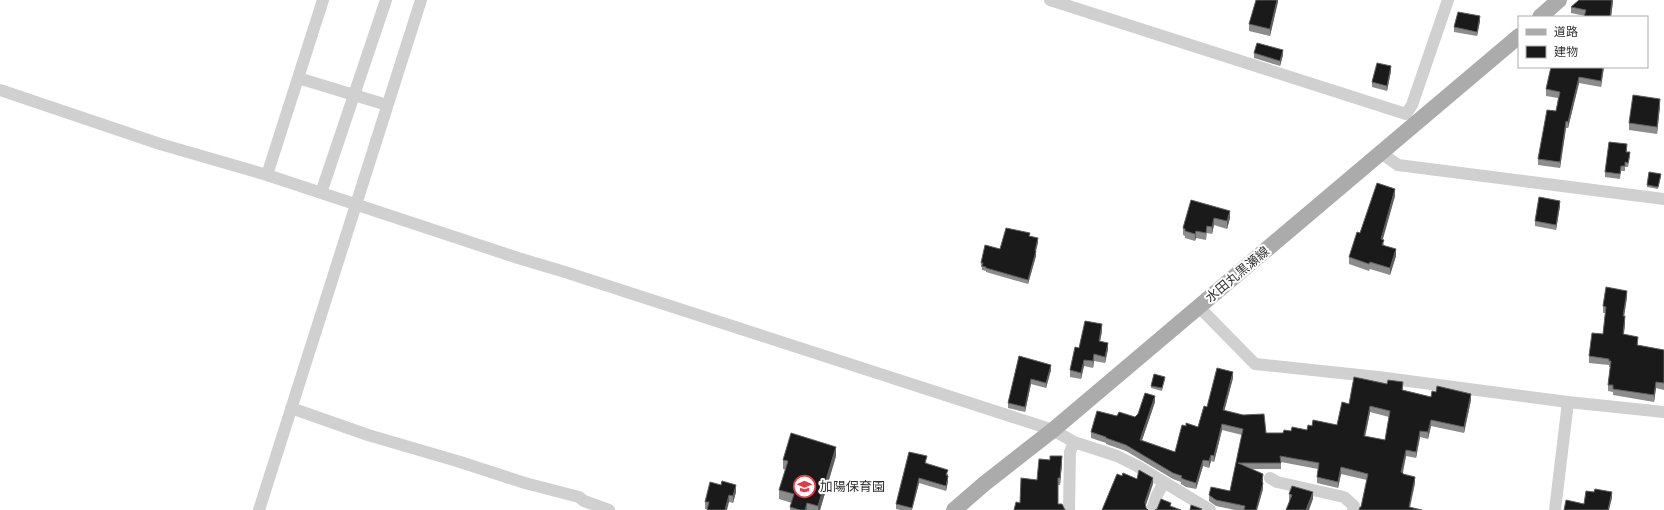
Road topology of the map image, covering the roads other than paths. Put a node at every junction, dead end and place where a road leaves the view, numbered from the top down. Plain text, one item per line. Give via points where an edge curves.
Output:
1 (323, 0) edge
2 (386, 0) edge
3 (1050, 0) edge
4 (1448, 0) edge
5 (1559, 0) edge
6 (419, 1) edge
7 (1541, 16) edge
8 (1518, 37) edge
9 (298, 78) junction
10 (0, 90) edge
11 (354, 96) junction
12 (387, 105) junction
13 (1410, 120) junction
14 (1381, 153) junction
15 (266, 175) junction
16 (321, 194) junction
17 (1664, 199) edge
18 (357, 205) junction
19 (1198, 306) junction
20 (1568, 402) junction
21 (292, 408) junction
22 (1664, 412) edge
23 (1053, 430) junction
24 (1074, 442) junction
25 (1270, 478) dead end
26 (1164, 482) junction
27 (259, 510) edge
28 (609, 510) edge
29 (954, 510) edge
30 (1069, 510) edge
31 (1152, 510) edge
32 (1210, 510) edge
33 (1353, 510) edge
34 (1555, 510) edge

1 - 9 street
2 - 11 street
3 - 13 street
4 - 13 street via 1412,105
5 - 7 main road
6 - 12 street
8 - 13 main road, 水田丸黒瀬線
9 - 11 street
9 - 15 street
10 - 15 street via 160,144
11 - 12 street
11 - 16 street
12 - 18 street
13 - 14 main road, 水田丸黒瀬線
14 - 17 street via 1398,165
14 - 19 main road, 水田丸黒瀬線
15 - 16 street
16 - 18 street
18 - 21 street
18 - 23 street
19 - 20 street via 1255,364
19 - 23 main road, 水田丸黒瀬線
20 - 22 street
20 - 34 street
21 - 27 street
21 - 28 street via 368,435 579,497
23 - 24 street
23 - 29 main road, 水田丸黒瀬線
24 - 26 street via 1117,456
24 - 30 street via 1070,452
25 - 33 street via 1277,482 1344,497 1354,506
26 - 31 street
26 - 32 street

